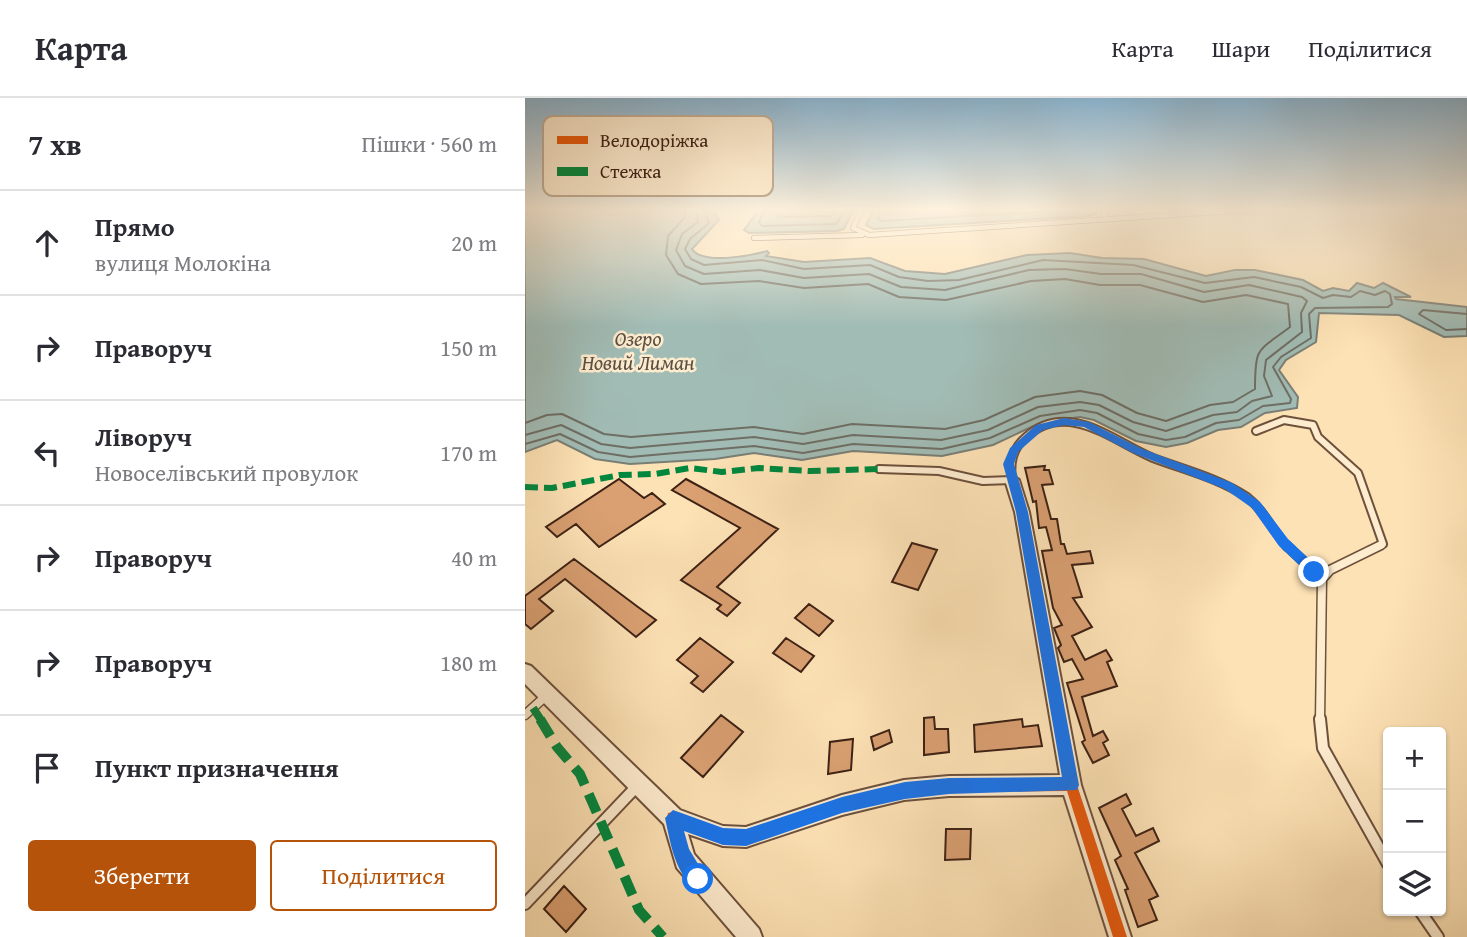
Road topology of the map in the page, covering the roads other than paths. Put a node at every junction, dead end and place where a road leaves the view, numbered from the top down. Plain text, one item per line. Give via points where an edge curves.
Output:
1 (1256, 431) dead end
2 (879, 469) dead end
3 (1012, 480) junction
4 (1322, 579) junction
5 (525, 672) edge
6 (547, 694) junction
7 (525, 715) edge
8 (639, 784) junction
9 (1071, 785) junction
10 (673, 818) junction
11 (1383, 855) edge
12 (525, 904) edge
13 (1423, 916) edge
14 (751, 937) edge
15 (1120, 937) edge
16 (1438, 937) edge

1 - 4 lane via 1290,419 1313,425 1318,437 1358,473 1383,544 1330,570
2 - 3 lane
3 - 4 lane via 1010,456 1034,431 1056,423 1086,424 1136,451 1238,491
3 - 9 street
4 - 11 lane via 1323,748
5 - 6 street
6 - 7 lane
6 - 8 street
8 - 10 street
8 - 12 lane
9 - 10 street via 905,790 746,837 723,836
9 - 15 street
10 - 14 street via 685,860
13 - 16 lane

